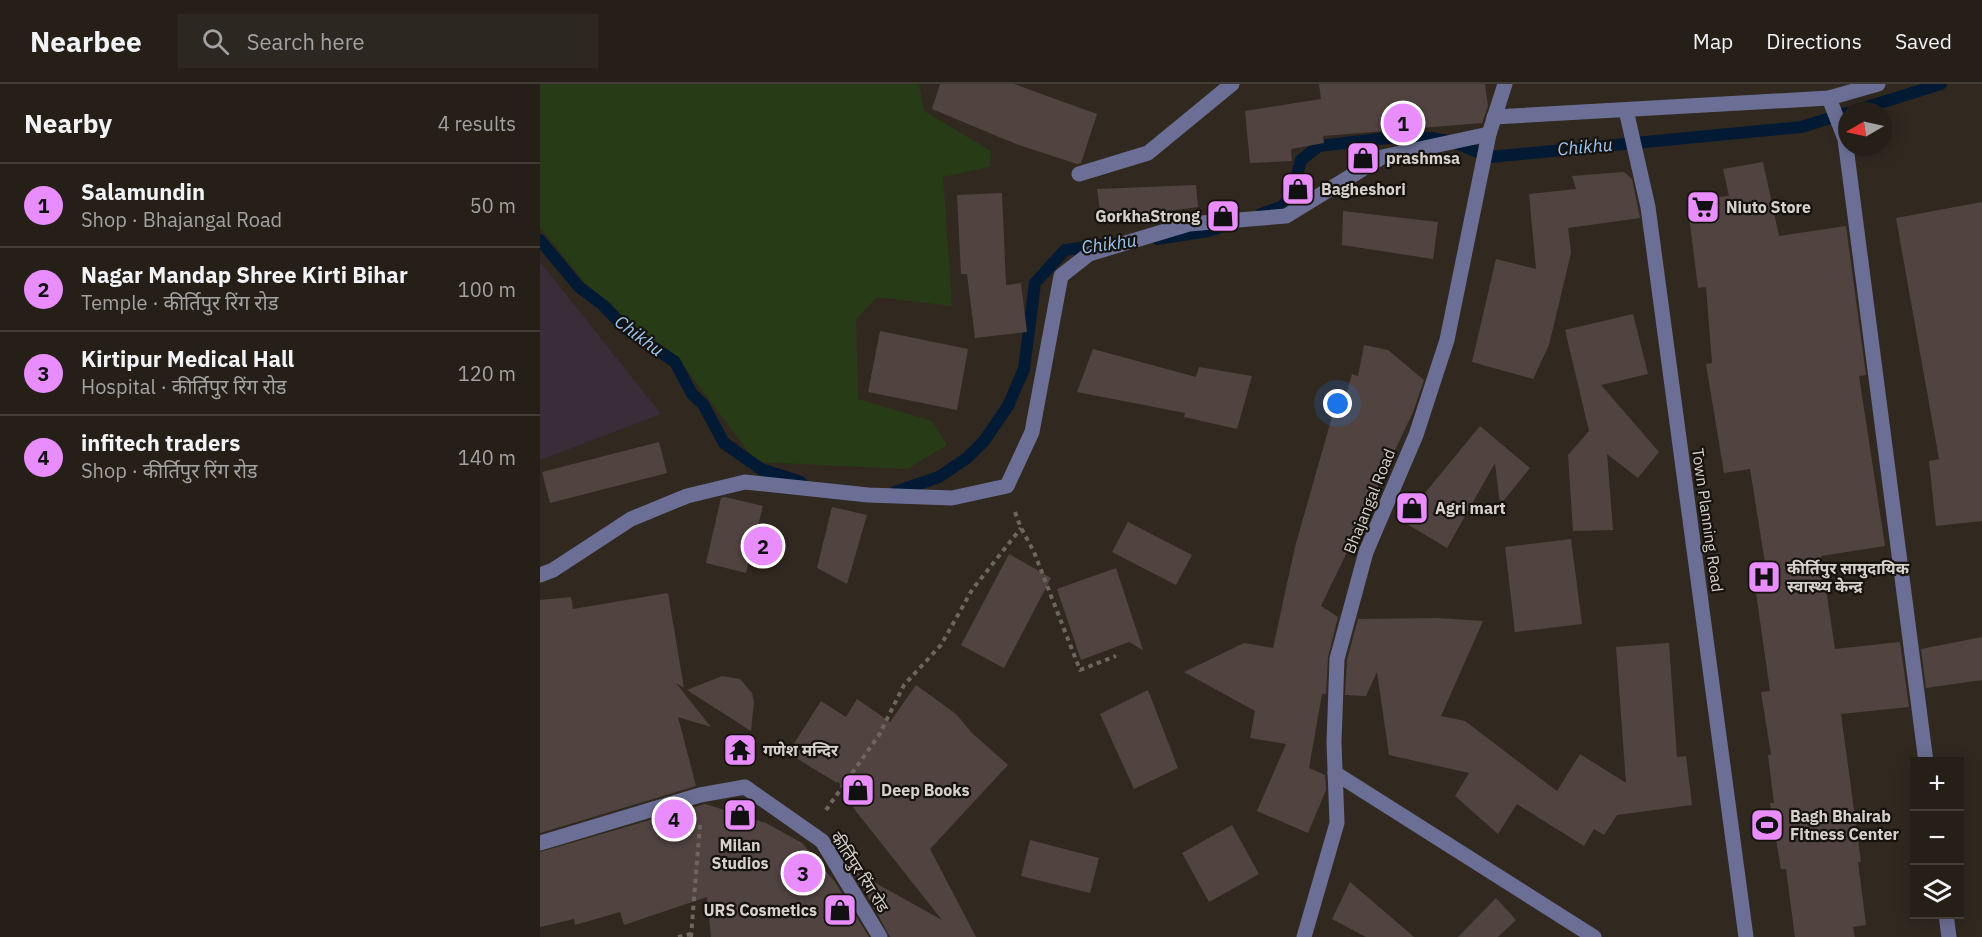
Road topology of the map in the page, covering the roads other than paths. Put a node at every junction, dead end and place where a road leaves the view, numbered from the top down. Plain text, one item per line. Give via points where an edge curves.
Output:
1 (1232, 84) edge
2 (1505, 84) edge
3 (1878, 84) edge
4 (1828, 98) junction
5 (1626, 110) junction
6 (1494, 117) junction
7 (1489, 134) junction
8 (1079, 174) dead end
9 (540, 575) edge
10 (1925, 757) edge
11 (1335, 773) junction
12 (540, 843) edge
13 (1947, 919) edge
14 (880, 937) edge
15 (1304, 937) edge
16 (1594, 937) edge
17 (1746, 937) edge
18 (1949, 937) edge

1 - 8 street via 1148,153
2 - 6 street, Bhajangal Road
3 - 4 street
4 - 5 street
4 - 10 street via 1845,139
5 - 6 street
5 - 17 street, Town Planning Road via 1648,207
6 - 7 street, Bhajangal Road
7 - 9 street via 1382,158 1287,216 1189,224 1089,254 1061,276 1032,432 1007,486 952,498 868,495 745,482 687,496 631,519
7 - 11 street, Bhajangal Road via 1447,340 1416,435 1366,552 1337,659
11 - 15 street, Bhajangal Road via 1337,823
11 - 16 street
12 - 14 street, कीर्तिपुर रिंग रोड via 700,795 745,787 822,841
13 - 18 street

